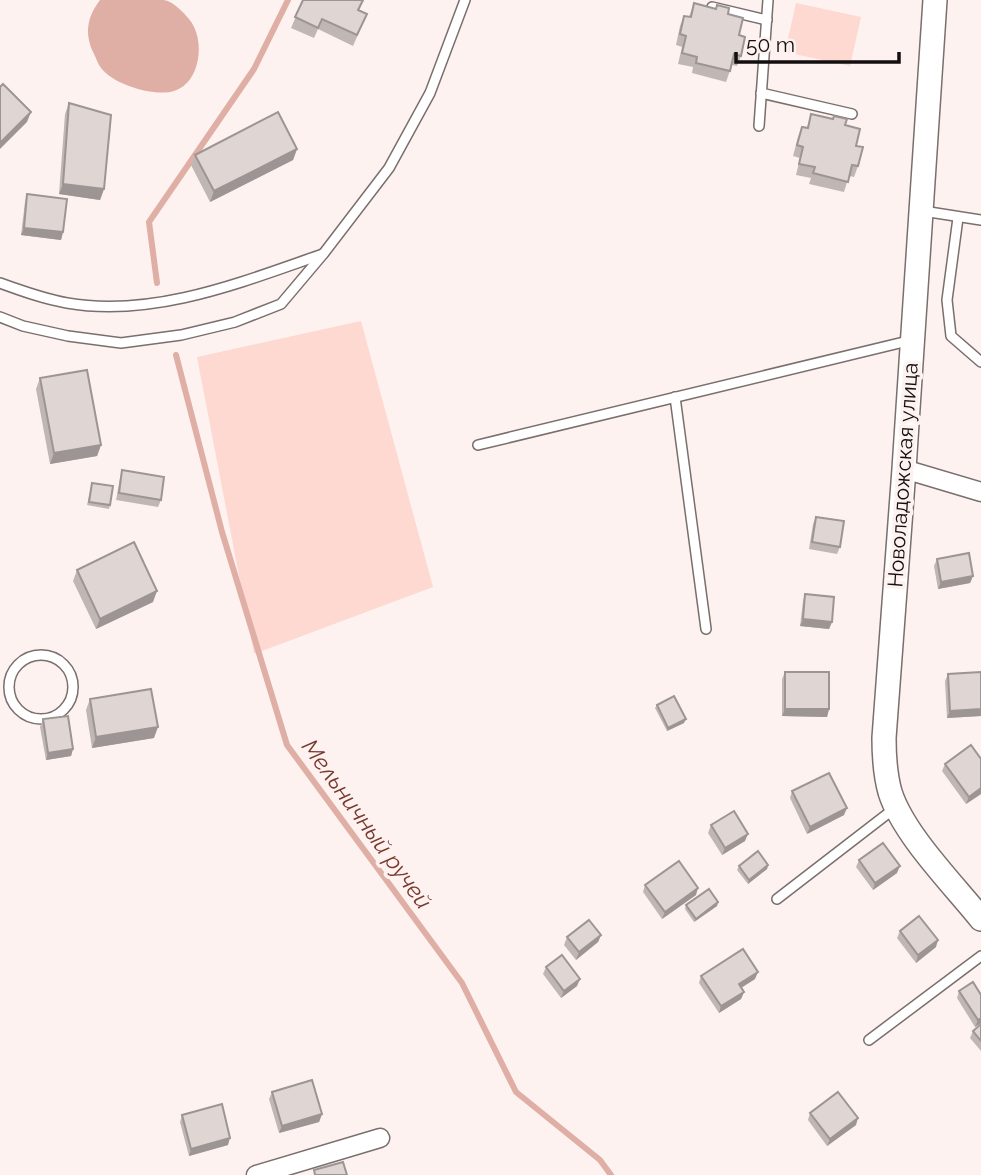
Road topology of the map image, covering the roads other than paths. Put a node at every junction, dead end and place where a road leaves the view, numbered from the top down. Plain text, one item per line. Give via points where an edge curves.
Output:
1 (466, 0) edge
2 (768, 0) edge
3 (935, 0) edge
4 (712, 7) edge
5 (767, 20) junction
6 (761, 93) junction
7 (852, 114) dead end
8 (759, 126) dead end
9 (921, 210) junction
10 (958, 218) junction
11 (981, 220) edge
12 (324, 253) junction
13 (0, 283) edge
14 (0, 317) edge
15 (913, 339) junction
16 (981, 362) edge
17 (675, 397) junction
18 (478, 445) dead end
19 (904, 469) junction
20 (981, 492) edge
21 (706, 629) dead end
22 (4, 687) edge
23 (897, 807) junction
24 (778, 899) dead end
25 (981, 919) edge
26 (981, 956) edge
27 (869, 1040) dead end
28 (380, 1138) dead end
29 (256, 1175) edge

1 - 12 lane via 430,93 389,168
2 - 5 lane
3 - 9 street, Новоладожская улица
4 - 5 lane
5 - 6 lane
6 - 7 lane
6 - 8 lane
9 - 10 lane
9 - 15 street, Новоладожская улица
10 - 11 lane
10 - 16 lane via 947,300 951,336
12 - 13 lane via 202,293 146,305 67,303
12 - 14 lane via 282,304 181,335 121,343 68,336
15 - 17 lane
15 - 19 street, Новоладожская улица
17 - 18 lane
17 - 21 lane
19 - 20 street
19 - 23 street, Новоладожская улица via 884,738 884,767
22 - 22 lane via 18,709 39,719 62,712 74,692 69,669 50,655 26,658
23 - 24 lane
23 - 25 street, Новоладожская улица
26 - 27 lane
28 - 29 street

